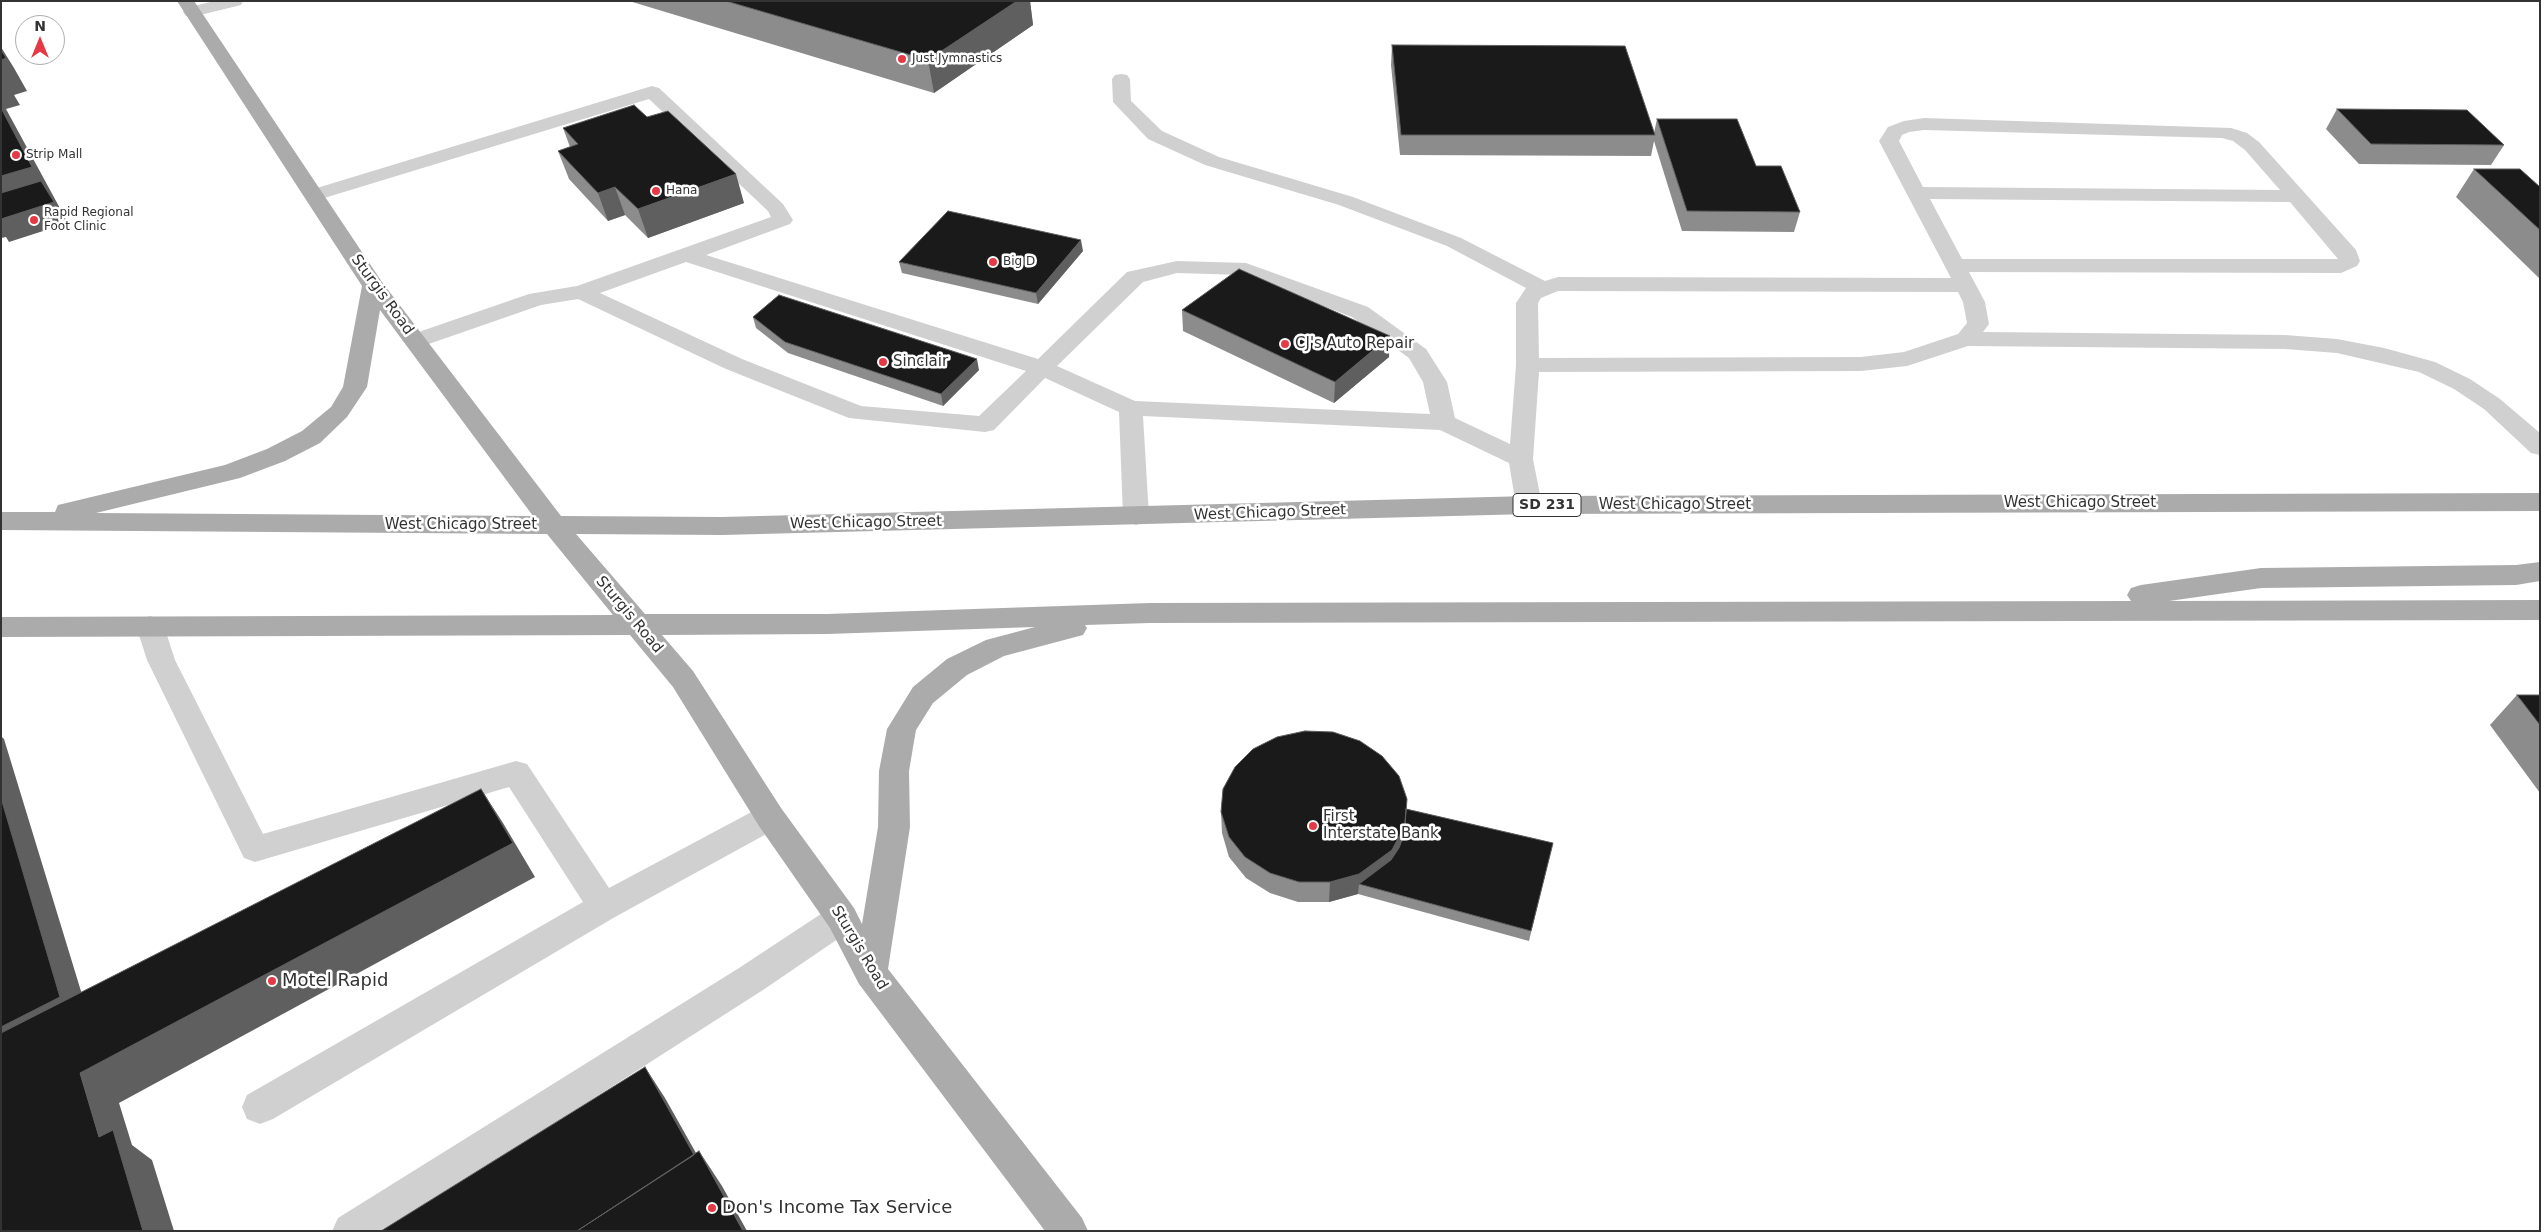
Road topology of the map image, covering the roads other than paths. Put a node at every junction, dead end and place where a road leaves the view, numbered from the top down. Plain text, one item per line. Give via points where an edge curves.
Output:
1 (234, 1) edge
2 (189, 7) edge
3 (1121, 79) dead end
4 (1918, 194) junction
5 (314, 195) junction
6 (2295, 196) junction
7 (686, 255) junction
8 (1954, 265) junction
9 (1965, 285) junction
10 (374, 286) junction
11 (1542, 288) junction
12 (581, 292) junction
13 (1966, 339) junction
14 (415, 341) junction
15 (1528, 365) junction
16 (1042, 368) junction
17 (1131, 408) junction
18 (1444, 422) junction
19 (2540, 447) edge
20 (1521, 458) junction
21 (2540, 502) edge
22 (1529, 505) junction
23 (1136, 516) junction
24 (11, 521) edge
25 (554, 525) junction
26 (2540, 571) edge
27 (2041, 609) junction
28 (2540, 610) edge
29 (1150, 613) junction
30 (635, 625) junction
31 (150, 626) junction
32 (1, 627) edge
33 (770, 817) junction
34 (604, 907) junction
35 (842, 918) junction
36 (871, 973) junction
37 (260, 1107) dead end
38 (352, 1231) edge
39 (1069, 1231) edge

1 - 2 street
2 - 5 main road, Sturgis Road
3 - 11 street via 1122,102 1155,135 1212,161 1346,201 1454,242
4 - 6 street
4 - 6 street via 1890,140 1904,127 1924,124 2224,132 2240,137 2252,146
4 - 8 street
5 - 7 street via 652,92 776,208 783,220
5 - 10 main road, Sturgis Road
6 - 8 street via 2350,261 2341,266
7 - 12 street
7 - 16 street
8 - 9 street
9 - 11 street via 1558,284
9 - 13 street via 1974,302 1978,324
10 - 14 main road, Sturgis Road
10 - 24 main road via 356,387 338,412 311,437 231,472
11 - 15 street via 1532,294 1527,303
12 - 14 street via 537,299
12 - 16 street via 734,364 857,412 985,424
13 - 15 street via 1907,360 1861,364
13 - 19 street via 2285,342 2338,346 2427,367 2462,384 2492,404
14 - 25 main road, Sturgis Road
15 - 20 street
16 - 17 street
16 - 18 street via 1135,277 1177,268 1246,269 1360,312 1418,354 1435,382
17 - 18 street
17 - 23 street
18 - 20 street
20 - 22 street
21 - 22 main road, West Chicago Street / SD 231
22 - 23 main road, West Chicago Street / SD 231
23 - 25 main road, West Chicago Street / SD 231 via 772,525
24 - 25 main road, West Chicago Street
25 - 30 main road, Sturgis Road
26 - 27 main road via 2516,575 2261,578
27 - 28 main road
27 - 29 main road
29 - 30 main road via 827,624
29 - 36 main road via 1049,632 996,647 957,667 922,695 902,729 894,770 894,827
30 - 31 main road
30 - 33 main road, Sturgis Road via 683,679
31 - 32 main road
31 - 34 street via 161,660 255,849 516,773
33 - 34 street
33 - 35 main road, Sturgis Road
34 - 37 street
35 - 36 main road, Sturgis Road
35 - 38 street
36 - 39 main road, Sturgis Road

